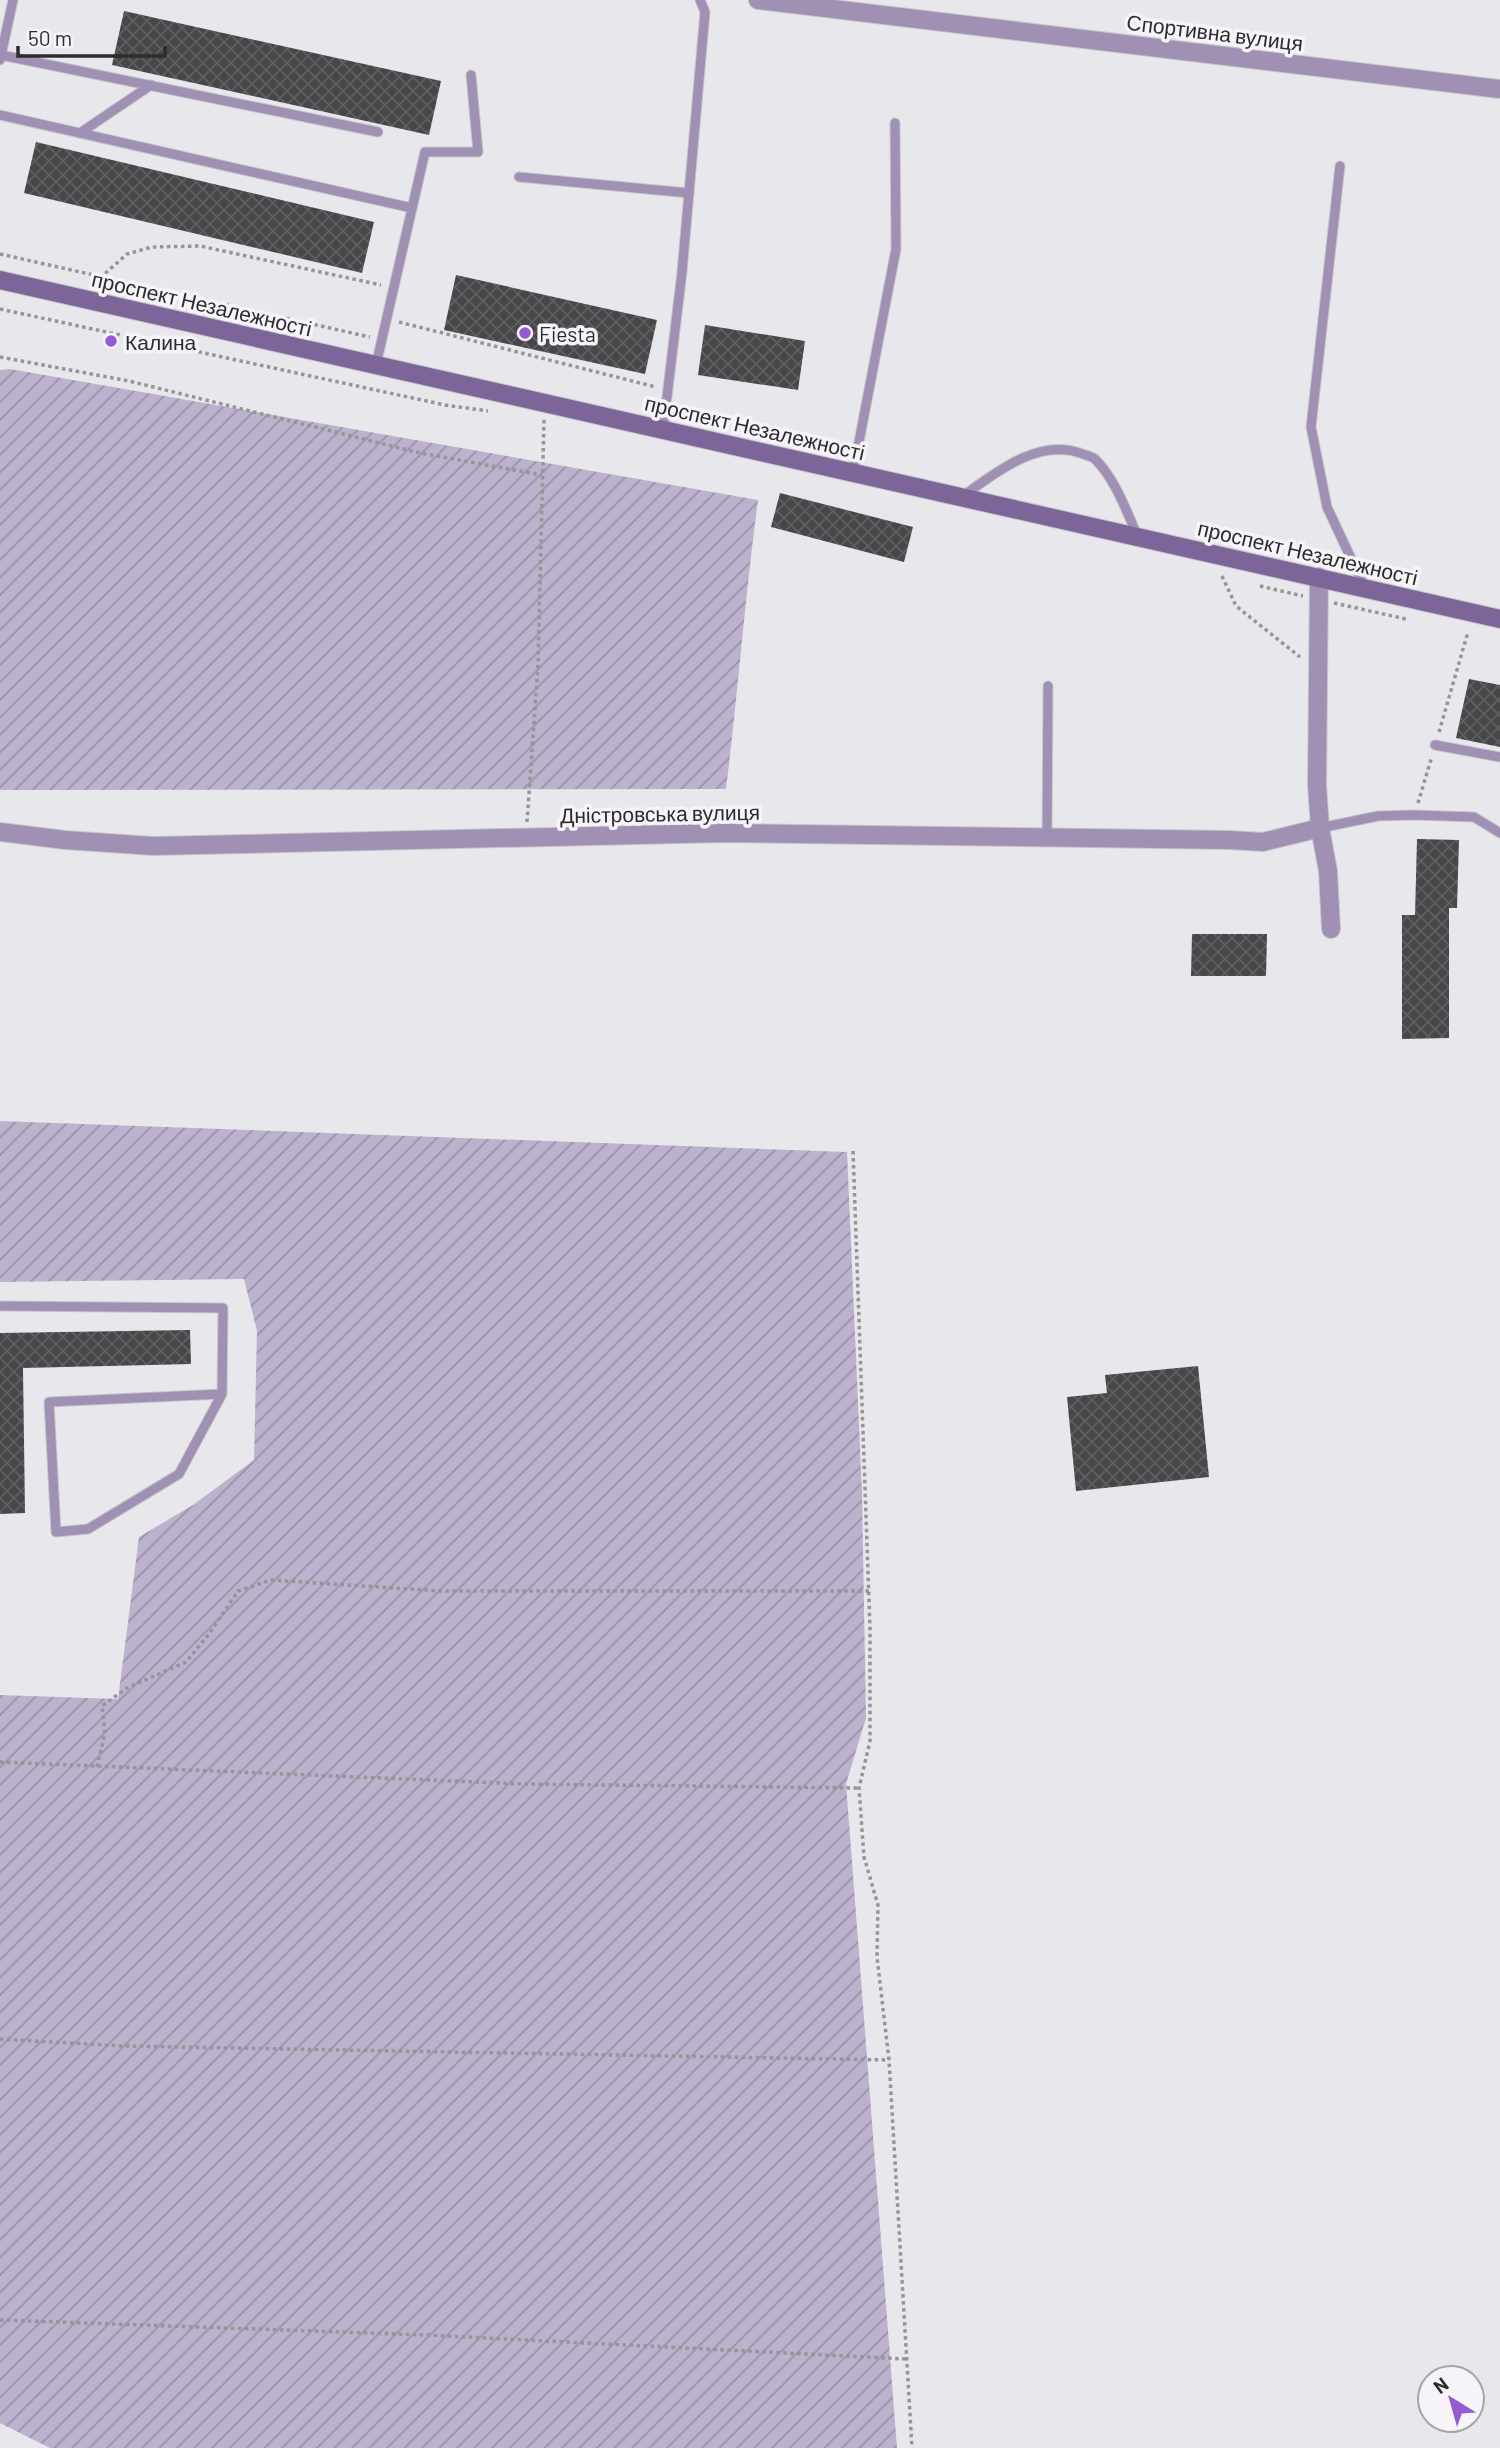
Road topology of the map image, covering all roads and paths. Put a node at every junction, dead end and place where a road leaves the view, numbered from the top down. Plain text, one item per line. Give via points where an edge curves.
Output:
1 (13, 0) edge
2 (700, 0) edge
3 (758, 0) edge
4 (1, 57) edge
5 (471, 75) dead end
6 (151, 85) junction
7 (1500, 89) edge
8 (0, 115) edge
9 (895, 123) dead end
10 (378, 132) dead end
11 (80, 133) junction
12 (1340, 166) dead end
13 (519, 177) dead end
14 (689, 193) junction
15 (412, 208) junction
16 (0, 254) edge
17 (100, 278) junction
18 (0, 281) edge
19 (394, 288) junction
20 (386, 319) junction
21 (382, 339) junction
22 (0, 357) edge
23 (376, 365) junction
24 (667, 389) junction
25 (544, 418) dead end
26 (663, 430) junction
27 (853, 473) junction
28 (542, 475) junction
29 (961, 497) junction
30 (1138, 537) junction
31 (1222, 576) dead end
32 (1319, 578) junction
33 (1364, 588) junction
34 (1500, 619) edge
35 (1468, 632) dead end
36 (1318, 671) junction
37 (1048, 686) dead end
38 (1435, 745) junction
39 (1500, 757) edge
40 (1414, 815) junction
41 (1320, 828) junction
42 (0, 832) edge
43 (1500, 833) edge
44 (526, 838) junction
45 (1047, 838) junction
46 (1331, 929) dead end
47 (853, 1152) dead end
48 (0, 1306) edge
49 (222, 1394) junction
50 (869, 1591) junction
51 (0, 1762) edge
52 (97, 1767) junction
53 (859, 1788) junction
54 (0, 2039) edge
55 (889, 2060) junction
56 (0, 2320) edge
57 (906, 2359) junction
58 (912, 2448) edge

1 - 4 lane
2 - 14 lane via 705,12
3 - 7 street, Спортивна вулиця
4 - 6 lane
5 - 15 lane via 478,152 425,152
6 - 10 lane
6 - 11 lane
8 - 11 lane
9 - 27 lane via 896,249
11 - 15 lane
12 - 33 lane via 1311,428 1327,507
13 - 14 lane
14 - 24 lane
15 - 19 lane
16 - 17 path
17 - 19 path via 127,254 152,247 200,246
17 - 21 path
18 - 23 main road, проспект Незалежності
19 - 20 lane
20 - 21 lane
20 - 24 path
21 - 23 lane
22 - 28 path via 129,381 420,453
23 - 26 main road, проспект Незалежності
24 - 26 lane
25 - 28 path
26 - 27 main road, проспект Незалежності
27 - 29 main road, проспект Незалежності
28 - 44 path via 538,665
29 - 30 main road, проспект Незалежності
29 - 30 lane via 1000,470 1040,452 1067,448 1094,457 1116,489
30 - 32 main road, проспект Незалежності
31 - 36 path via 1236,606
32 - 33 main road, проспект Незалежності
32 - 36 street
33 - 34 main road, проспект Незалежності
35 - 38 path
36 - 41 street
37 - 45 lane
38 - 39 lane
38 - 40 path
40 - 41 lane via 1378,816
40 - 43 lane via 1474,817
41 - 45 street, Дністровська вулиця via 1263,842
41 - 46 street
42 - 44 street, Дністровська вулиця via 153,846
44 - 45 street, Дністровська вулиця via 724,833
47 - 50 path
48 - 49 lane via 223,1308
49 - 49 lane via 179,1474 88,1529 56,1532 49,1402
50 - 52 path via 440,1591 271,1580 239,1591 186,1662 127,1688 102,1706 105,1733
50 - 53 path via 870,1741
51 - 52 path
52 - 53 path via 524,1784
53 - 55 path via 864,1857 878,1905 877,1957
54 - 55 path via 123,2046
55 - 57 path
56 - 57 path
57 - 58 path

